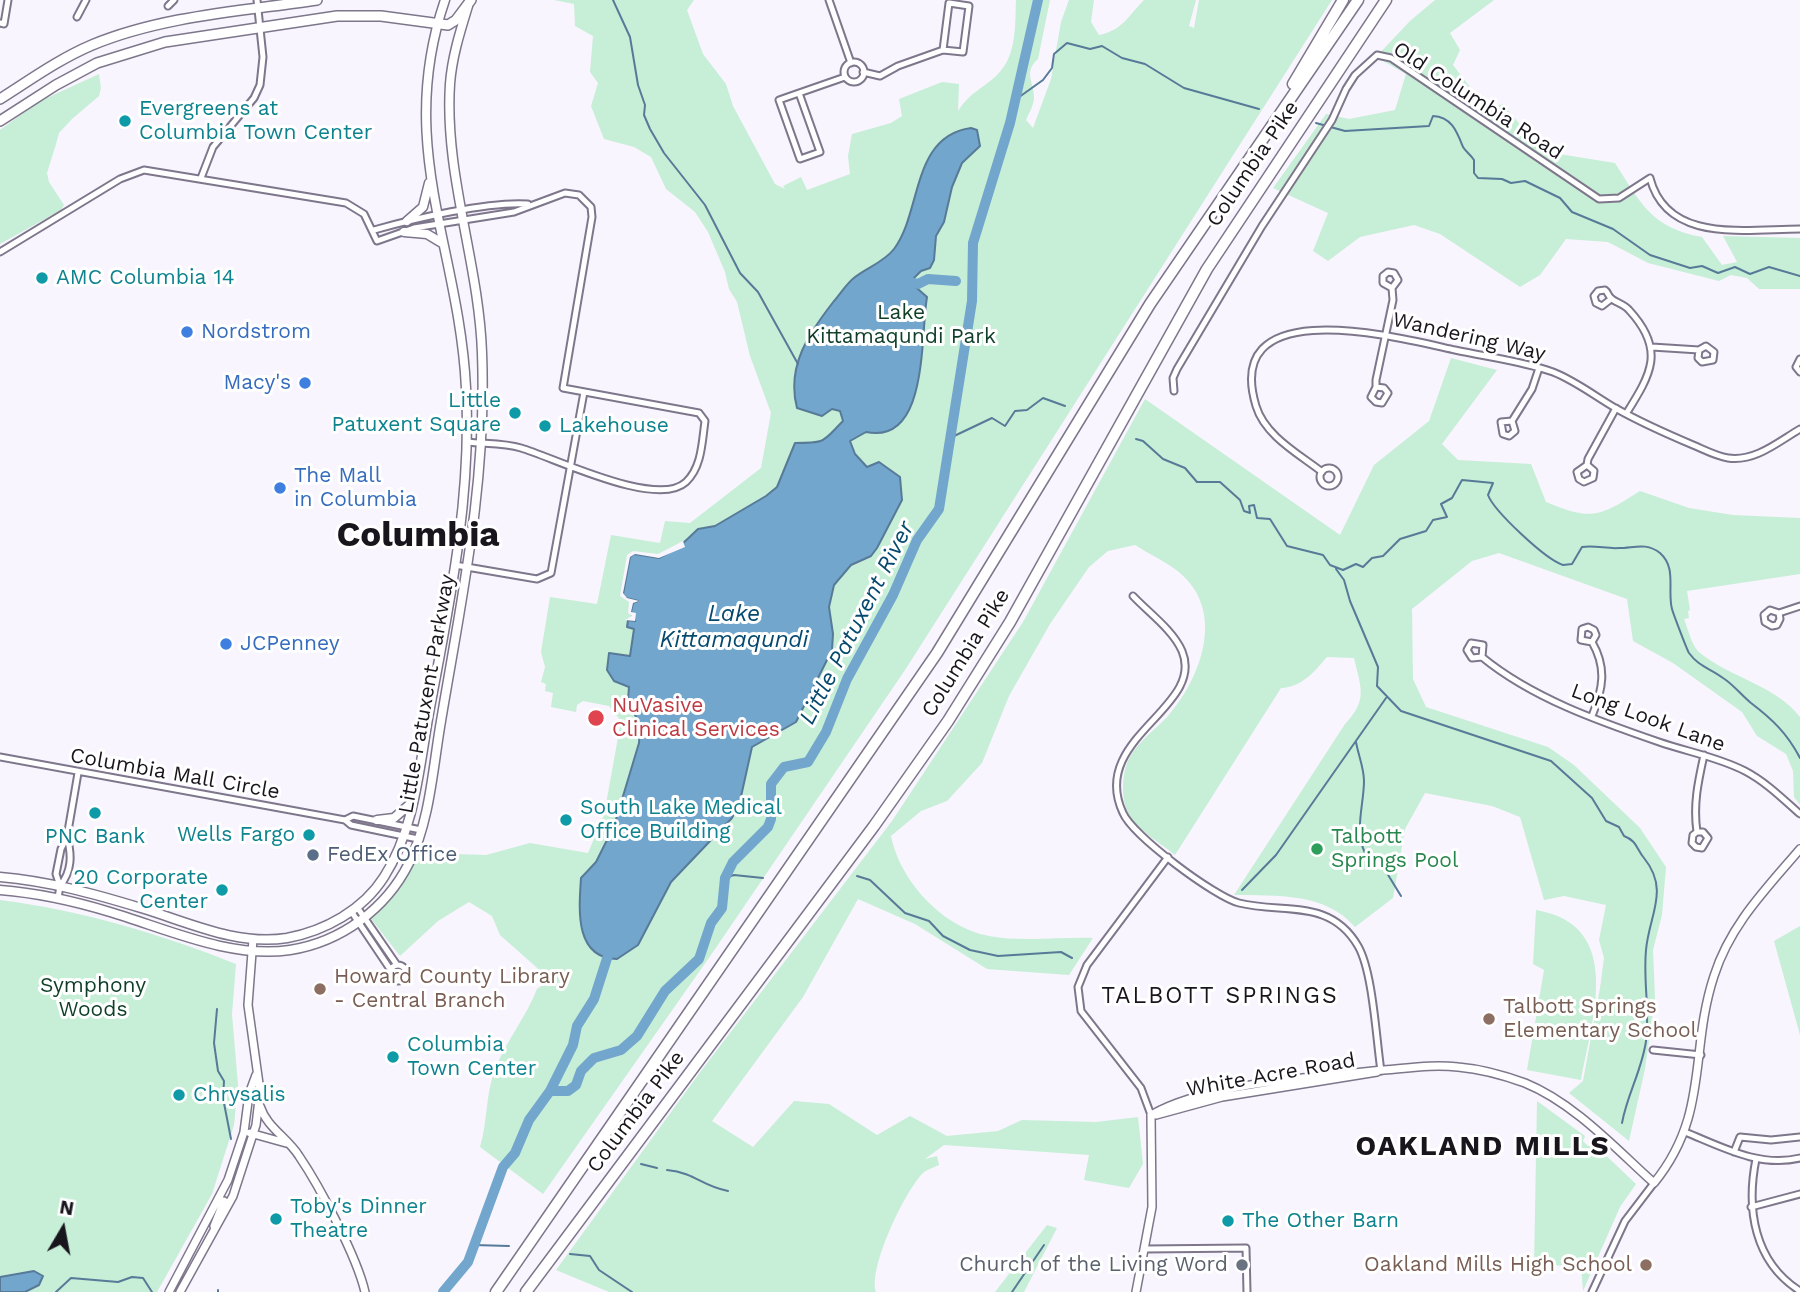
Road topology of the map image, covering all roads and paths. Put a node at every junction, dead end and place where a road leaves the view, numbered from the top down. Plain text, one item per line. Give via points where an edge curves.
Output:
1 (86, 0) edge
2 (174, 0) edge
3 (317, 0) edge
4 (445, 0) edge
5 (829, 0) edge
6 (1343, 0) edge
7 (1358, 0) edge
8 (1387, 0) edge
9 (1392, 0) edge
10 (469, 1) edge
11 (5, 4) edge
12 (257, 5) edge
13 (168, 6) dead end
14 (77, 17) dead end
15 (0, 23) edge
16 (437, 24) junction
17 (260, 27) junction
18 (1356, 44) junction
19 (943, 50) junction
20 (850, 63) junction
21 (863, 72) junction
22 (845, 77) junction
23 (799, 93) junction
24 (0, 99) edge
25 (0, 121) edge
26 (1268, 130) junction
27 (430, 176) junction
28 (201, 178) junction
29 (465, 217) junction
30 (438, 220) junction
31 (407, 221) junction
32 (1800, 229) edge
33 (374, 230) junction
34 (404, 232) junction
35 (442, 243) junction
36 (0, 252) edge
37 (1392, 288) dead end
38 (1611, 299) dead end
39 (1385, 334) junction
40 (1651, 347) junction
41 (1699, 350) dead end
42 (1800, 359) edge
43 (1539, 368) junction
44 (1800, 372) edge
45 (1376, 387) dead end
46 (1174, 391) dead end
47 (584, 392) junction
48 (1616, 408) junction
49 (1626, 414) junction
50 (1512, 421) dead end
51 (1800, 429) edge
52 (467, 442) junction
53 (482, 444) junction
54 (1587, 465) dead end
55 (570, 466) junction
56 (1322, 472) dead end
57 (455, 565) junction
58 (468, 567) junction
59 (1133, 596) dead end
60 (1800, 606) edge
61 (1779, 613) dead end
62 (1592, 642) dead end
63 (1482, 657) dead end
64 (1592, 716) junction
65 (1704, 755) junction
66 (0, 757) edge
67 (78, 773) junction
68 (413, 799) junction
69 (1800, 814) edge
70 (345, 820) junction
71 (377, 820) junction
72 (407, 826) junction
73 (1698, 832) dead end
74 (419, 835) junction
75 (404, 836) junction
76 (67, 837) junction
77 (1800, 849) edge
78 (1168, 857) junction
79 (0, 877) edge
80 (60, 886) junction
81 (0, 890) edge
82 (58, 898) junction
83 (354, 909) junction
84 (362, 919) junction
85 (253, 939) junction
86 (251, 951) junction
87 (397, 965) junction
88 (390, 969) junction
89 (1653, 1049) dead end
90 (1701, 1055) junction
91 (1381, 1071) junction
92 (256, 1075) junction
93 (259, 1102) junction
94 (1151, 1115) junction
95 (244, 1132) junction
96 (1685, 1132) junction
97 (254, 1134) junction
98 (1800, 1137) edge
99 (290, 1144) junction
100 (1734, 1152) junction
101 (1800, 1158) edge
102 (1756, 1159) junction
103 (1654, 1183) junction
104 (228, 1193) dead end
105 (1800, 1194) edge
106 (1751, 1207) junction
107 (214, 1230) junction
108 (1145, 1250) junction
109 (1800, 1291) edge
110 (169, 1292) edge
111 (180, 1292) edge
112 (365, 1292) edge
113 (496, 1292) edge
114 (526, 1292) edge
115 (1136, 1292) edge
116 (1247, 1292) edge
117 (1592, 1292) edge

1 - 14 street
2 - 13 street
3 - 12 main road
4 - 16 main road, Little Patuxent Parkway
5 - 20 street
6 - 26 highway
7 - 26 highway, Columbia Pike
8 - 18 highway, Columbia Pike
9 - 18 highway
10 - 16 main road via 452,23
10 - 29 main road, Little Patuxent Parkway via 450,85 453,150
11 - 15 street via 4,24
12 - 17 street
12 - 24 main road via 114,37 71,54
16 - 17 main road via 356,15
16 - 27 main road, Little Patuxent Parkway via 425,106
17 - 25 main road via 118,55 77,73
17 - 28 street via 263,68 258,93 218,140
18 - 114 highway, Columbia Pike via 1201,278 1010,622 948,721
19 - 19 street via 963,52 969,6 948,3
19 - 21 street via 880,76
20 - 21 street via 859,64
20 - 22 street
21 - 22 street via 856,81
22 - 23 street
23 - 23 street via 779,100 800,159 820,152
26 - 113 highway, Columbia Pike via 1150,304 937,653
27 - 30 main road, Little Patuxent Parkway
27 - 31 main road via 423,207
28 - 33 street via 353,206
28 - 36 street via 136,172
29 - 30 street
29 - 47 street via 570,193 588,202 592,217 563,382 564,388
29 - 53 main road, Little Patuxent Parkway via 481,324
30 - 31 street
30 - 34 street
30 - 35 main road, Little Patuxent Parkway
31 - 33 street
32 - 46 street, Old Columbia Road via 1685,223 1662,204 1650,177 1619,198 1599,199 1386,56 1372,57 1355,75 1332,120 1177,369
33 - 34 street via 377,241
34 - 35 main road via 428,234
35 - 52 main road, Little Patuxent Parkway via 462,344
37 - 39 street
38 - 40 street via 1629,309
39 - 43 street, Wandering Way
39 - 45 street
39 - 56 street, Wandering Way via 1337,329 1287,335 1270,342 1254,362 1252,388 1264,423
40 - 41 street
40 - 49 street via 1648,379
42 - 44 street via 1796,366
43 - 48 street, Wandering Way
43 - 50 street
47 - 55 street
47 - 55 street via 699,413 705,421 700,456 686,482 664,491 603,480
48 - 49 street, Wandering Way
48 - 54 street
49 - 51 street, Wandering Way via 1733,458 1757,454
52 - 53 street
52 - 57 main road, Little Patuxent Parkway
53 - 55 street via 522,448
53 - 58 main road, Little Patuxent Parkway
55 - 58 street via 554,564 548,576 537,579
57 - 58 street
57 - 68 main road, Little Patuxent Parkway
58 - 74 main road, Little Patuxent Parkway
59 - 78 street via 1177,642 1184,657 1183,673 1156,720 1125,752 1115,785 1127,822
60 - 61 street
62 - 64 street via 1603,677
63 - 64 street, Long Look Lane via 1518,684
64 - 65 street, Long Look Lane
65 - 69 street, Long Look Lane via 1755,776
65 - 73 street via 1695,799
66 - 67 street, Columbia Mall Circle
67 - 70 street, Columbia Mall Circle
67 - 76 street
68 - 71 main road via 400,815
68 - 72 main road, Little Patuxent Parkway
70 - 71 street, Columbia Mall Circle via 353,816
70 - 75 street, Columbia Mall Circle
71 - 72 street, Columbia Mall Circle
72 - 74 street, Columbia Mall Circle
72 - 75 main road, Little Patuxent Parkway
74 - 75 street, Columbia Mall Circle
74 - 84 main road, Little Patuxent Parkway via 396,885
75 - 83 main road, Little Patuxent Parkway via 384,878
76 - 80 street via 56,874
76 - 80 street via 71,850 68,876
77 - 90 street via 1729,939 1712,984
78 - 91 street via 1229,900 1308,909 1342,926 1363,955
78 - 94 street via 1087,965 1078,988 1081,1011 1140,1088
79 - 80 main road, Little Patuxent Parkway
80 - 82 street
80 - 85 main road, Little Patuxent Parkway
81 - 82 main road, Little Patuxent Parkway
82 - 86 main road, Little Patuxent Parkway
83 - 84 street
83 - 85 main road, Little Patuxent Parkway via 327,926 299,935
84 - 86 main road, Little Patuxent Parkway via 331,938 302,948
84 - 87 street
84 - 88 street
85 - 86 street
86 - 92 street via 248,1005
87 - 88 street
87 - 88 street via 406,971 404,979 393,980
89 - 90 street
90 - 96 street
91 - 94 street, White Acre Road via 1239,1094
91 - 103 street, White Acre Road via 1457,1066 1525,1084 1575,1114
92 - 93 street
92 - 95 street
93 - 97 street
93 - 99 street via 268,1124
94 - 108 street via 1154,1191
95 - 97 street
95 - 110 street via 224,1191
96 - 100 street
96 - 103 street
97 - 99 street
97 - 107 street via 239,1182
98 - 100 street via 1740,1137
99 - 112 street via 354,1259
100 - 102 street
101 - 102 street
102 - 106 street
103 - 117 street via 1625,1222
104 - 107 street
105 - 106 street
106 - 109 street via 1765,1254 1783,1279
107 - 111 street
108 - 115 street
108 - 116 street via 1246,1248

